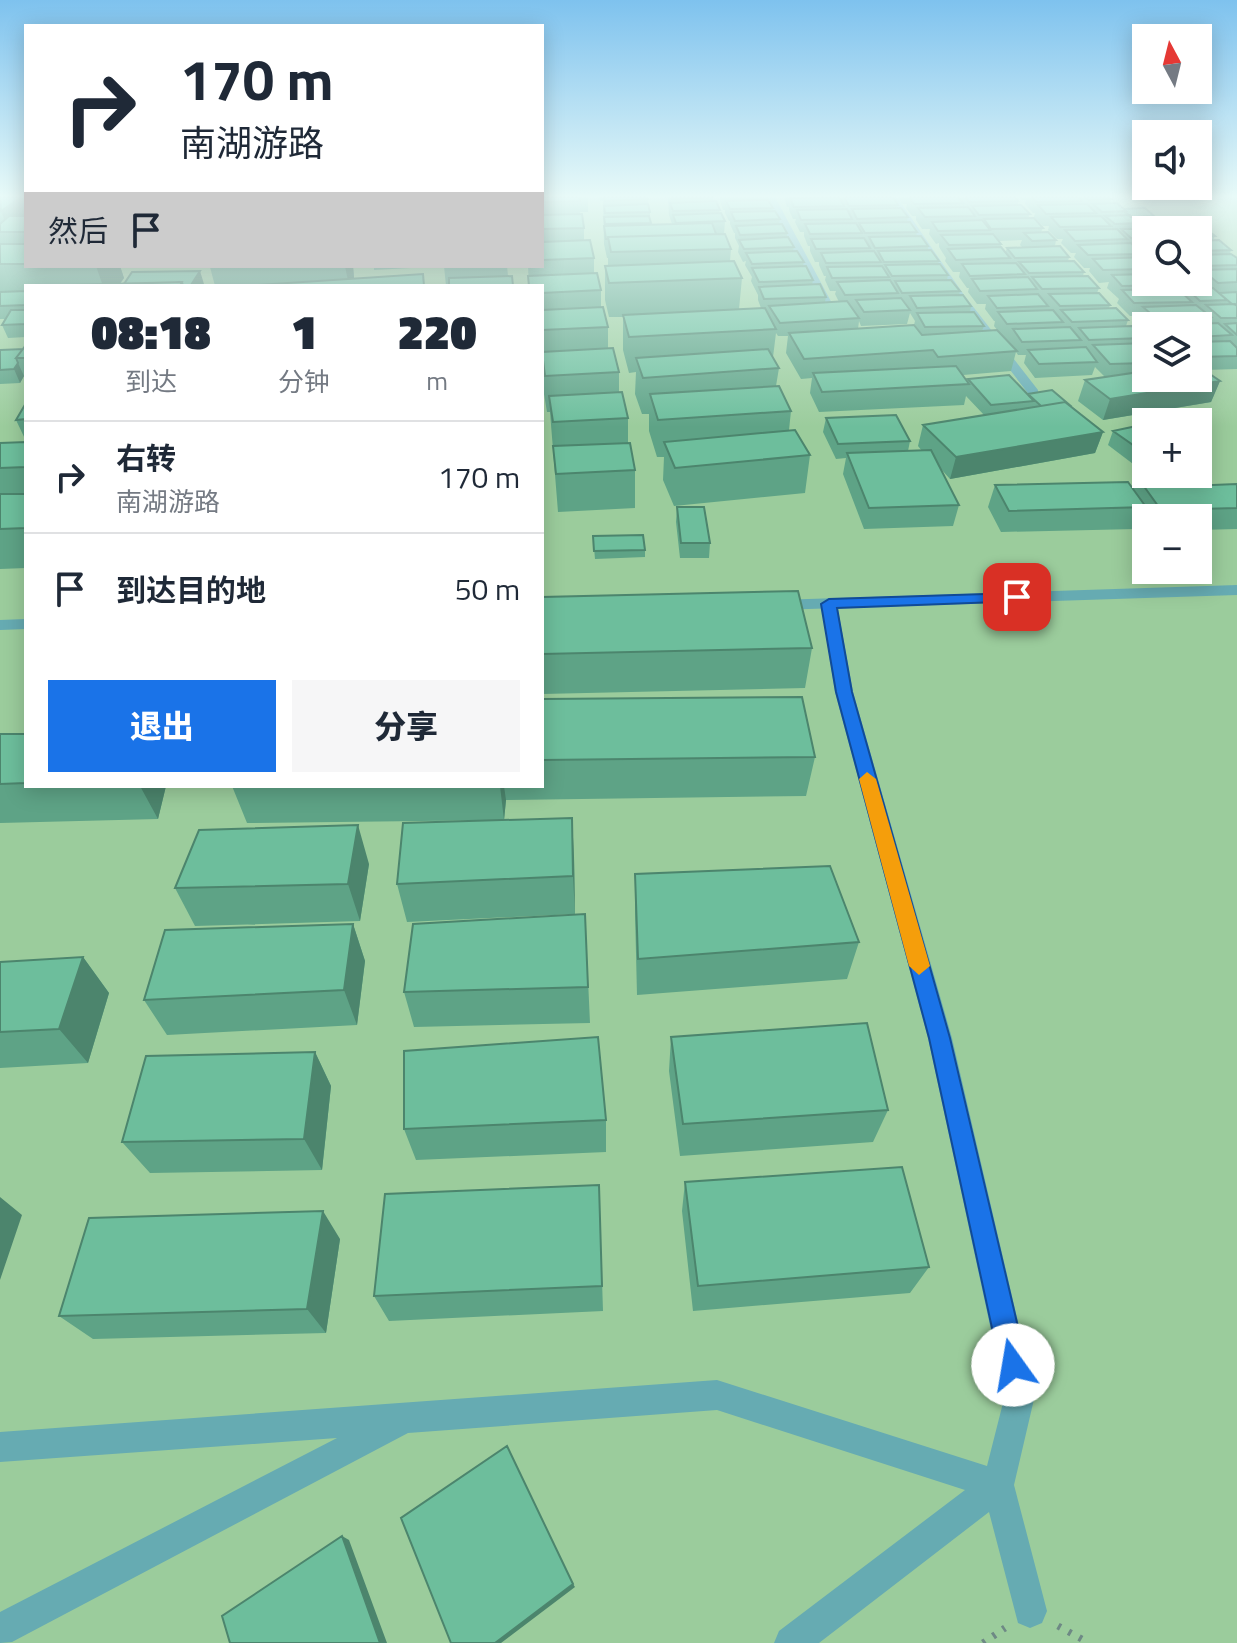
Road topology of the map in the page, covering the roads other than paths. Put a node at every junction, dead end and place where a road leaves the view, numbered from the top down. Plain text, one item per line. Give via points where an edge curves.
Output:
1 (811, 274) edge
2 (944, 274) edge
3 (830, 310) edge
4 (1034, 393) edge
5 (1237, 590) edge
6 (829, 604) junction
7 (765, 605) edge
8 (24, 624) edge
9 (0, 625) edge
10 (405, 1418) junction
11 (0, 1447) edge
12 (998, 1485) junction
13 (1030, 1611) dead end
14 (0, 1630) edge
15 (791, 1643) edge

1 - 3 street
2 - 4 street
5 - 6 street
6 - 7 street
6 - 12 street via 844,692 940,1038 1020,1395
8 - 9 street
10 - 11 street
10 - 12 street via 717,1395
10 - 14 street
12 - 13 street
12 - 15 street

